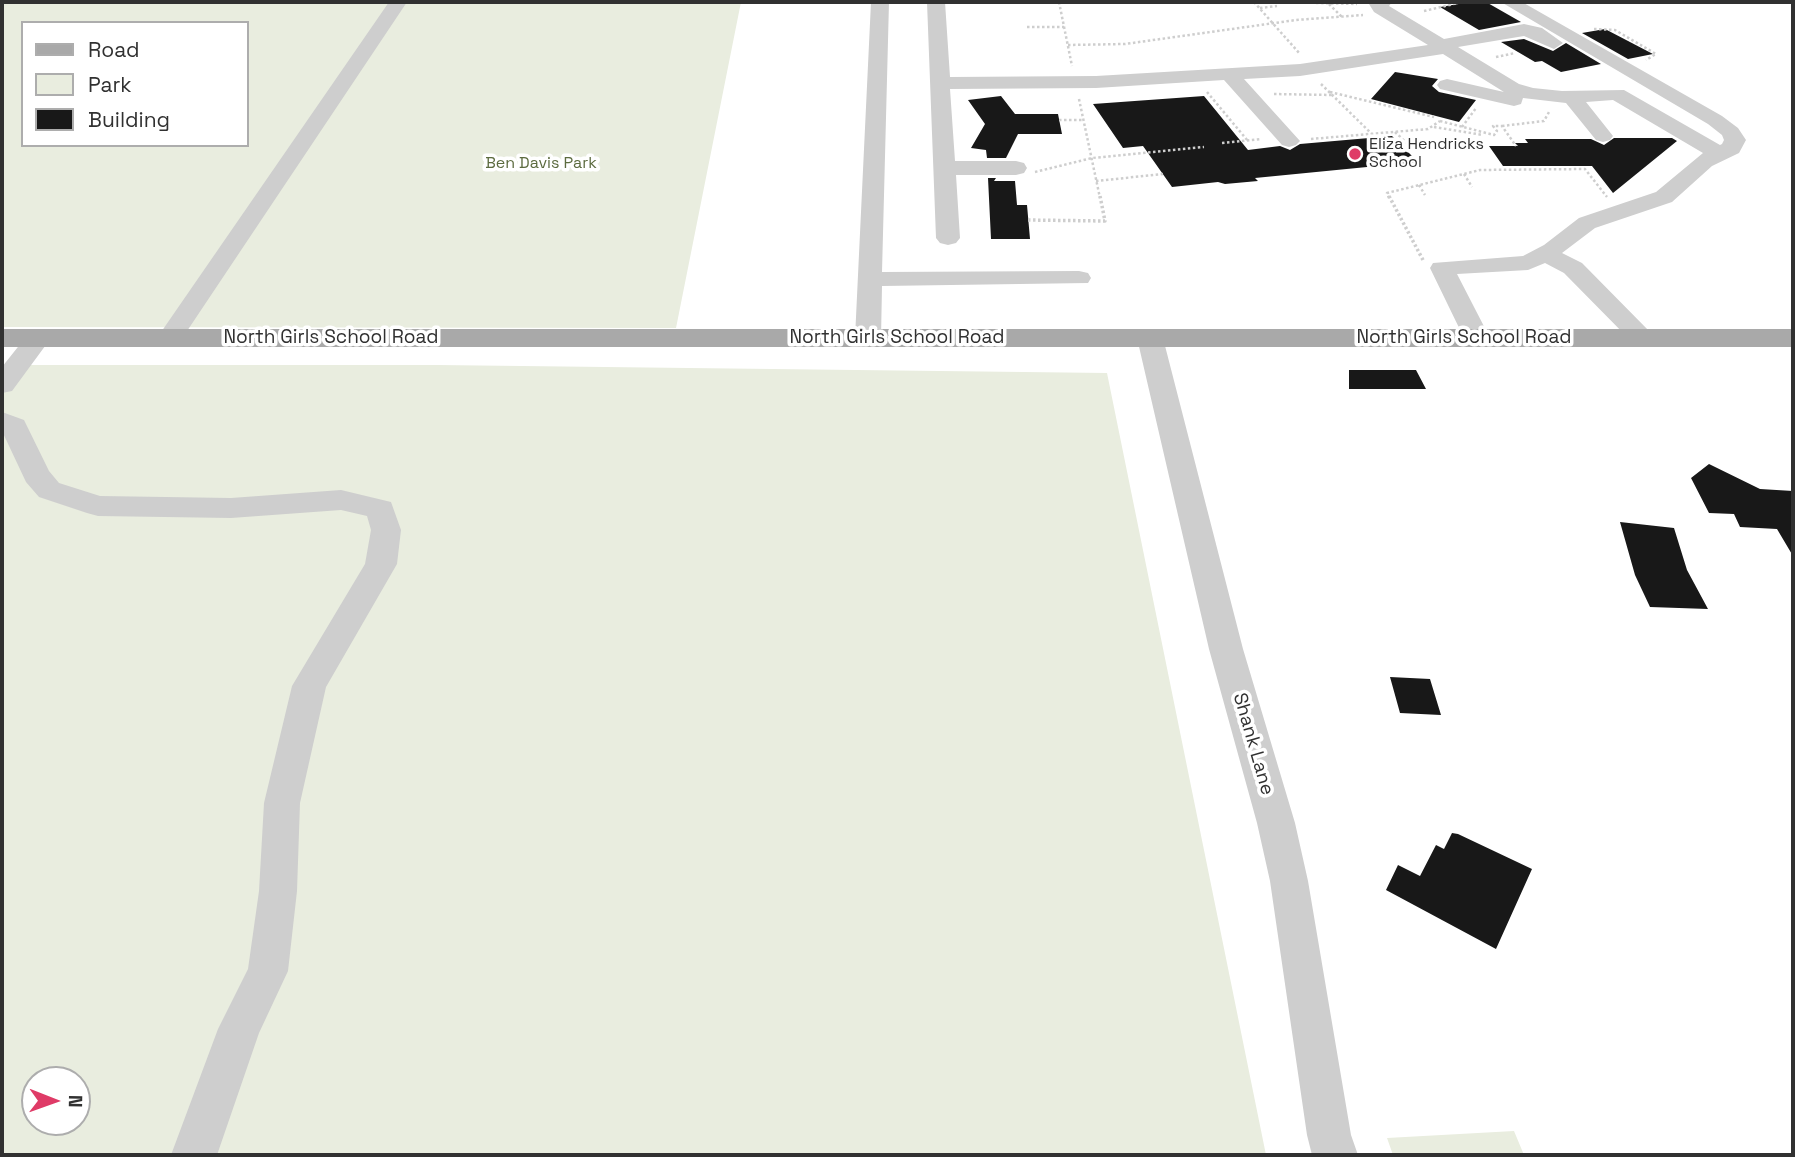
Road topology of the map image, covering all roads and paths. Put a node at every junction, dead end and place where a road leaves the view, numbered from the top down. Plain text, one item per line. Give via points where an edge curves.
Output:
1 (398, 2) edge
2 (880, 2) edge
3 (936, 2) edge
4 (1059, 2) edge
5 (1510, 2) edge
6 (1316, 3) edge
7 (1328, 3) edge
8 (1458, 3) edge
9 (1277, 6) dead end
10 (1383, 7) edge
11 (1260, 8) dead end
12 (1438, 13) dead end
13 (1342, 17) junction
14 (1027, 27) dead end
15 (1064, 27) junction
16 (1068, 45) junction
17 (1442, 46) junction
18 (1559, 46) dead end
19 (1229, 74) junction
20 (1076, 82) junction
21 (940, 83) junction
22 (1447, 85) dead end
23 (1207, 92) dead end
24 (1329, 92) dead end
25 (1577, 103) junction
26 (1551, 108) junction
27 (1434, 117) dead end
28 (1059, 120) dead end
29 (1083, 120) junction
30 (1502, 126) junction
31 (1434, 127) junction
32 (1395, 132) junction
33 (1494, 135) junction
34 (1603, 136) dead end
35 (1248, 141) junction
36 (1289, 141) junction
37 (1222, 143) dead end
38 (1516, 146) dead end
39 (1133, 147) dead end
40 (1204, 147) dead end
41 (1406, 150) dead end
42 (1138, 153) junction
43 (1719, 154) junction
44 (1092, 158) junction
45 (945, 168) junction
46 (1023, 171) joint
47 (1163, 174) dead end
48 (1464, 174) junction
49 (1096, 181) junction
50 (1419, 185) junction
51 (1472, 187) dead end
52 (1599, 188) junction
53 (1609, 188) dead end
54 (1425, 195) dead end
55 (1624, 211) junction
56 (1028, 220) dead end
57 (948, 238) dead end
58 (1545, 254) junction
59 (1444, 274) junction
60 (1079, 278) dead end
61 (870, 279) junction
62 (2, 338) edge
63 (38, 338) junction
64 (170, 338) junction
65 (868, 338) junction
66 (1150, 338) junction
67 (1488, 338) junction
68 (1642, 338) junction
69 (1793, 338) edge
70 (2, 385) edge
71 (2, 420) edge
72 (194, 1155) edge
73 (1335, 1155) edge

1 - 64 street
2 - 61 street
3 - 21 street
4 - 15 path
5 - 43 street via 1725,126 1734,136 1734,144
6 - 7 path
7 - 10 path
7 - 13 path
8 - 12 path via 1423,9
9 - 11 path
10 - 13 path
10 - 17 street
13 - 16 path via 1136,43
14 - 15 path
15 - 16 path
16 - 20 path
17 - 18 street via 1524,30
17 - 19 street via 1308,69
17 - 25 street via 1512,88
19 - 20 street
19 - 36 street
20 - 21 street
20 - 29 path
21 - 45 street
22 - 26 street
23 - 35 path
24 - 27 path
25 - 26 street
25 - 34 street
25 - 43 street via 1606,93 1622,96
26 - 30 path via 1544,121
28 - 29 path
29 - 44 path
30 - 33 path via 1493,126
30 - 38 path
31 - 32 path
31 - 33 path
31 - 33 path via 1440,121
32 - 36 path
32 - 41 path via 1414,150
35 - 36 path
35 - 37 path
39 - 42 path
40 - 42 path
42 - 44 path
43 - 55 street via 1704,161 1664,197
44 - 46 path
44 - 49 path
45 - 46 street
45 - 57 street
47 - 49 path
48 - 50 path
48 - 51 path
48 - 52 path via 1585,169
49 - 56 path via 1105,221
50 - 54 path
50 - 59 path via 1387,193 1423,257
52 - 53 path
52 - 55 path
55 - 58 street via 1587,223
58 - 59 street via 1518,265
58 - 68 street via 1573,268
59 - 67 street
60 - 61 street
61 - 65 street
62 - 63 main road, North Girls School Road
63 - 64 main road, North Girls School Road
63 - 70 street
64 - 65 main road, North Girls School Road
65 - 66 main road, North Girls School Road
66 - 67 main road, North Girls School Road
66 - 73 street, Shank Lane via 1226,649 1276,823
67 - 68 main road, North Girls School Road
68 - 69 main road, North Girls School Road
71 - 72 street via 14,426 36,475 49,490 98,506 230,508 341,500 380,509 386,530 381,564 309,686 282,803 268,971 239,1029

